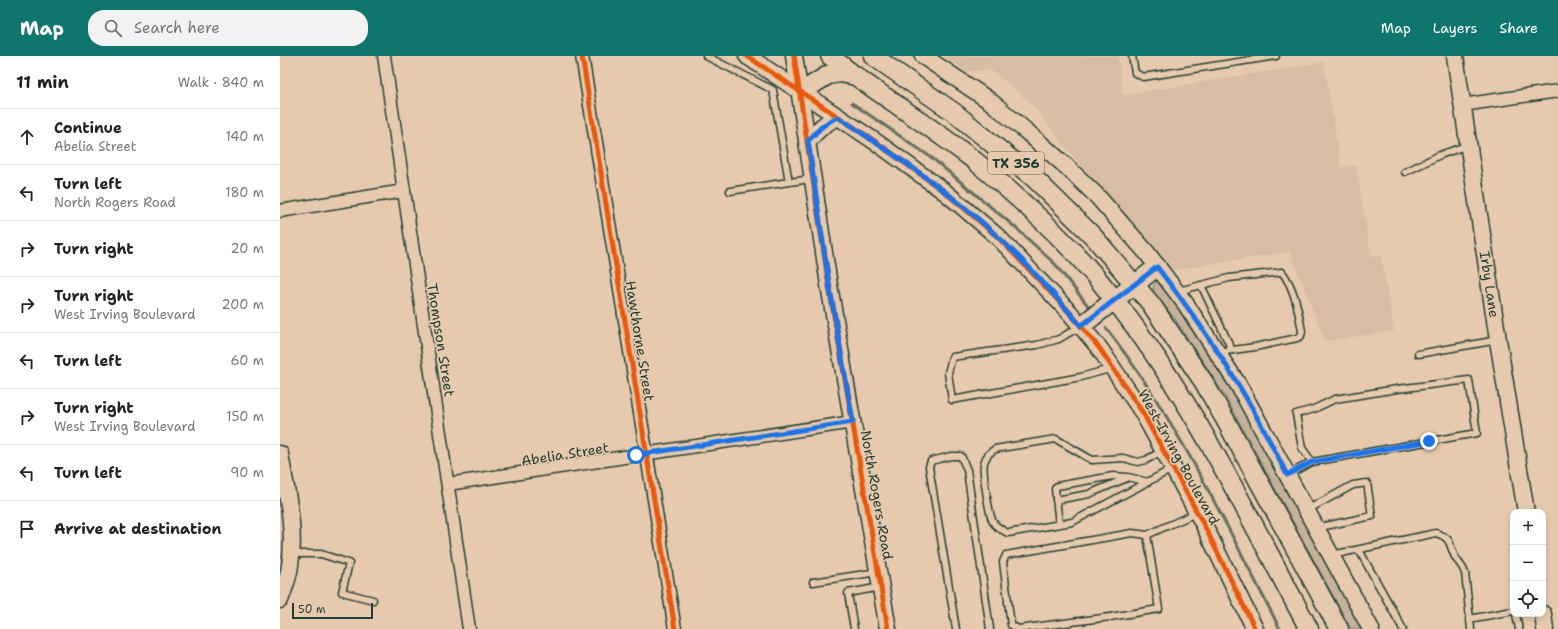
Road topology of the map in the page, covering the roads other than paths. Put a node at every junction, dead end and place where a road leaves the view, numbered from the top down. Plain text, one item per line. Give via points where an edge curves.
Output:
1 (384, 56) edge
2 (582, 56) edge
3 (706, 56) edge
4 (747, 56) edge
5 (794, 56) edge
6 (830, 56) edge
7 (873, 56) edge
8 (923, 56) edge
9 (1132, 56) edge
10 (1276, 56) edge
11 (1455, 56) edge
12 (856, 76) junction
13 (776, 84) junction
14 (1558, 91) edge
15 (801, 92) junction
16 (1462, 105) junction
17 (838, 117) junction
18 (808, 141) junction
19 (1468, 145) junction
20 (1405, 172) dead end
21 (814, 179) junction
22 (789, 182) junction
23 (730, 190) dead end
24 (404, 191) junction
25 (280, 211) edge
26 (1157, 267) junction
27 (1135, 284) junction
28 (1201, 285) junction
29 (1176, 291) junction
30 (1114, 300) junction
31 (1081, 326) junction
32 (1498, 340) junction
33 (1225, 351) junction
34 (1418, 354) dead end
35 (1113, 368) junction
36 (853, 422) junction
37 (1164, 450) junction
38 (646, 453) junction
39 (280, 454) edge
40 (1312, 462) junction
41 (1174, 468) junction
42 (1287, 475) junction
43 (1128, 477) junction
44 (1148, 482) junction
45 (448, 484) junction
46 (1056, 500) junction
47 (1526, 509) edge
48 (1307, 510) junction
49 (1197, 512) junction
50 (1059, 524) junction
51 (1316, 528) junction
52 (1147, 535) junction
53 (1359, 550) junction
54 (291, 554) junction
55 (1332, 555) junction
56 (879, 580) junction
57 (813, 582) dead end
58 (280, 600) edge
59 (373, 600) dead end
60 (1510, 612) edge
61 (1517, 617) edge
62 (1543, 617) edge
63 (1469, 619) junction
64 (469, 629) edge
65 (675, 629) edge
66 (854, 629) edge
67 (888, 629) edge
68 (956, 629) edge
69 (990, 629) edge
70 (1255, 629) edge
71 (1308, 629) edge
72 (1339, 629) edge
73 (1371, 629) edge
74 (1403, 629) edge
75 (1471, 629) edge
76 (1519, 629) edge
77 (1545, 629) edge

1 - 24 street, Thompson Street
2 - 38 street, Hawthorne Street
3 - 13 lane
4 - 13 street, West Irving Boulevard
5 - 15 street, North Rogers Road
6 - 12 main road, TX 356
7 - 27 main road, TX 356 via 955,113 1035,179 1093,236
8 - 26 street via 990,100 1066,167 1097,196
9 - 10 lane via 1135,73 1143,77
11 - 16 street, Irby Lane
12 - 15 main road via 840,73 828,75
12 - 30 main road, TX 356 via 974,161 1065,244
13 - 15 street, West Irving Boulevard
13 - 22 lane
14 - 16 street
15 - 17 street, West Irving Boulevard
15 - 18 street, North Rogers Road
16 - 19 street, Irby Lane
17 - 18 street via 819,128
17 - 31 street, West Irving Boulevard via 876,142 972,214 1022,261
18 - 21 street, North Rogers Road
19 - 20 lane
19 - 32 street, Irby Lane
21 - 22 lane
21 - 36 street, North Rogers Road
22 - 23 lane
24 - 25 street
24 - 45 street, Thompson Street
26 - 27 main road
26 - 29 street
27 - 30 main road
27 - 72 main road, TX 356 via 1151,304 1226,421
28 - 29 lane
28 - 33 lane
28 - 33 lane via 1230,278 1282,272 1295,297 1301,336 1256,347
29 - 33 street
30 - 31 main road
30 - 71 main road, TX 356 via 1159,361 1195,417
31 - 35 street, West Irving Boulevard
31 - 35 lane via 1059,339 1036,345 952,357 948,373 952,400 1081,377
32 - 34 lane
32 - 47 street, Irby Lane
33 - 42 street
35 - 37 street, West Irving Boulevard
36 - 38 street, Abelia Street
36 - 56 street, North Rogers Road
37 - 41 street, West Irving Boulevard
37 - 50 lane via 1138,462 1123,458 1092,460 1056,439 995,449 988,454 983,465 984,479 993,521 999,529 1008,533
38 - 45 street, Abelia Street
38 - 65 street, Hawthorne Street
39 - 54 street via 292,536
40 - 40 lane via 1477,433 1469,380 1335,400 1296,414 1302,448
40 - 42 lane
41 - 44 lane
41 - 49 street, West Irving Boulevard
42 - 48 street
43 - 44 lane
43 - 46 lane via 1089,494
43 - 46 lane via 1113,476 1060,484 1055,489
44 - 50 lane via 1072,522
45 - 64 street, Thompson Street
46 - 50 lane
48 - 51 street
48 - 51 lane via 1353,485 1367,483 1372,516
49 - 52 lane
49 - 70 street, West Irving Boulevard
51 - 55 street
52 - 52 lane via 1132,533 1006,554 1003,562 1011,625 1018,629 1159,609
53 - 55 lane
53 - 63 lane via 1436,533 1446,537 1465,573
53 - 74 lane
54 - 58 street via 287,582
54 - 59 lane via 321,554 348,563 342,592
55 - 73 street
56 - 57 lane
56 - 66 lane via 848,593
56 - 67 street, North Rogers Road
60 - 63 lane
61 - 76 lane
62 - 77 street
63 - 75 lane
68 - 69 lane via 929,467 931,461 951,456 961,456 968,470

